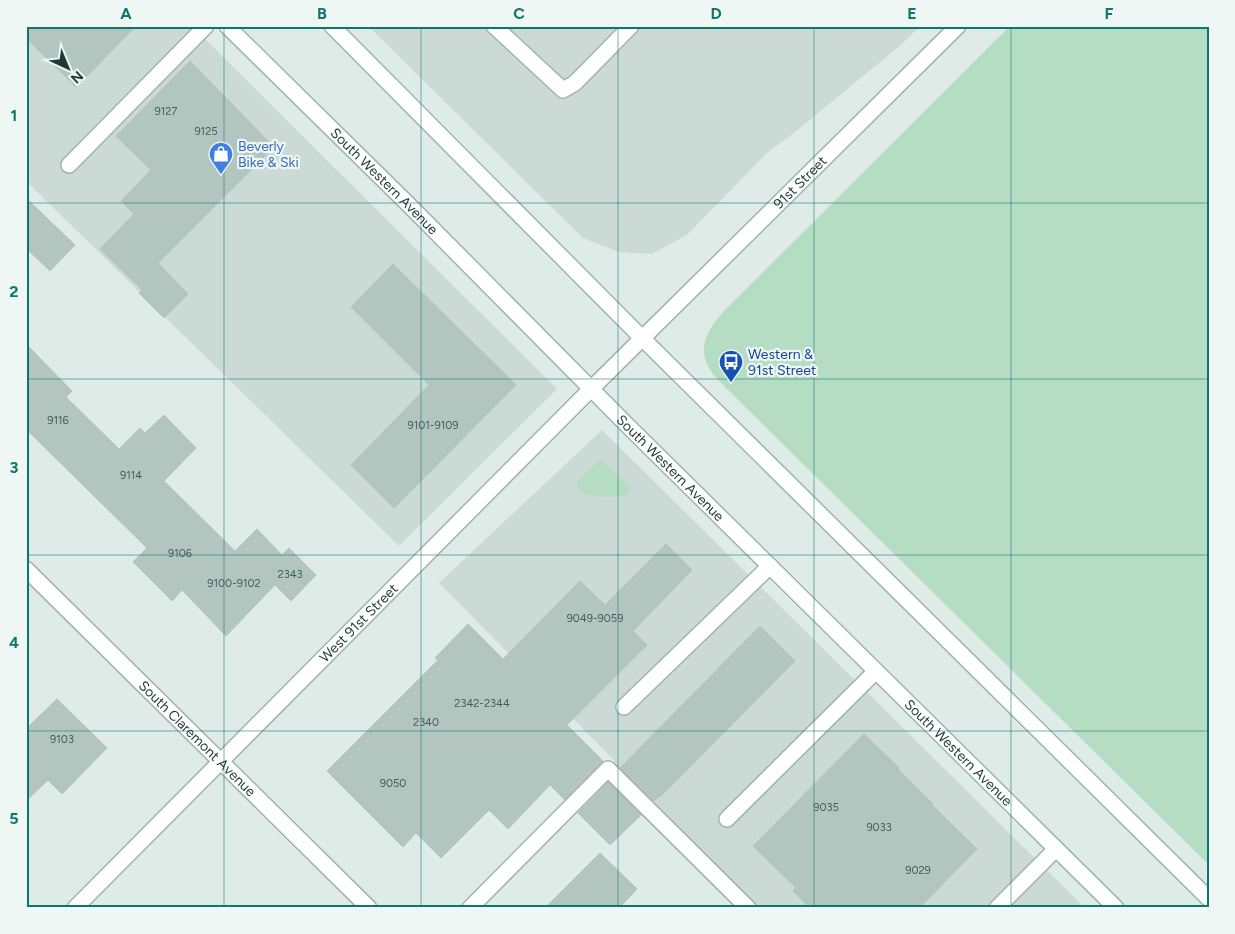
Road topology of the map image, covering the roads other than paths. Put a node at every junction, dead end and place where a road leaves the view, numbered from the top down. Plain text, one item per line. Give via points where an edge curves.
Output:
1 (206, 26) edge
2 (227, 26) edge
3 (332, 26) edge
4 (494, 26) edge
5 (631, 26) edge
6 (958, 26) edge
7 (69, 165) dead end
8 (642, 338) junction
9 (591, 389) junction
10 (770, 566) junction
11 (26, 569) edge
12 (876, 671) junction
13 (624, 707) dead end
14 (221, 762) junction
15 (727, 819) dead end
16 (1056, 848) junction
17 (1209, 899) edge
18 (75, 908) edge
19 (369, 908) edge
20 (470, 908) edge
21 (748, 908) edge
22 (997, 908) edge
23 (1116, 908) edge

1 - 7 main road
2 - 9 main road, South Western Avenue
3 - 8 main road
4 - 5 main road via 562,90 575,83
6 - 8 main road, 91st Street
8 - 9 main road, West 91st Street
8 - 17 main road
9 - 10 main road, South Western Avenue
9 - 14 main road, West 91st Street
10 - 12 main road, South Western Avenue
10 - 13 main road
11 - 14 main road, South Claremont Avenue
12 - 15 main road
12 - 16 main road, South Western Avenue
14 - 18 main road, West 91st Street
14 - 19 main road, South Claremont Avenue
16 - 22 main road
16 - 23 main road, South Western Avenue
20 - 21 main road via 608,769

